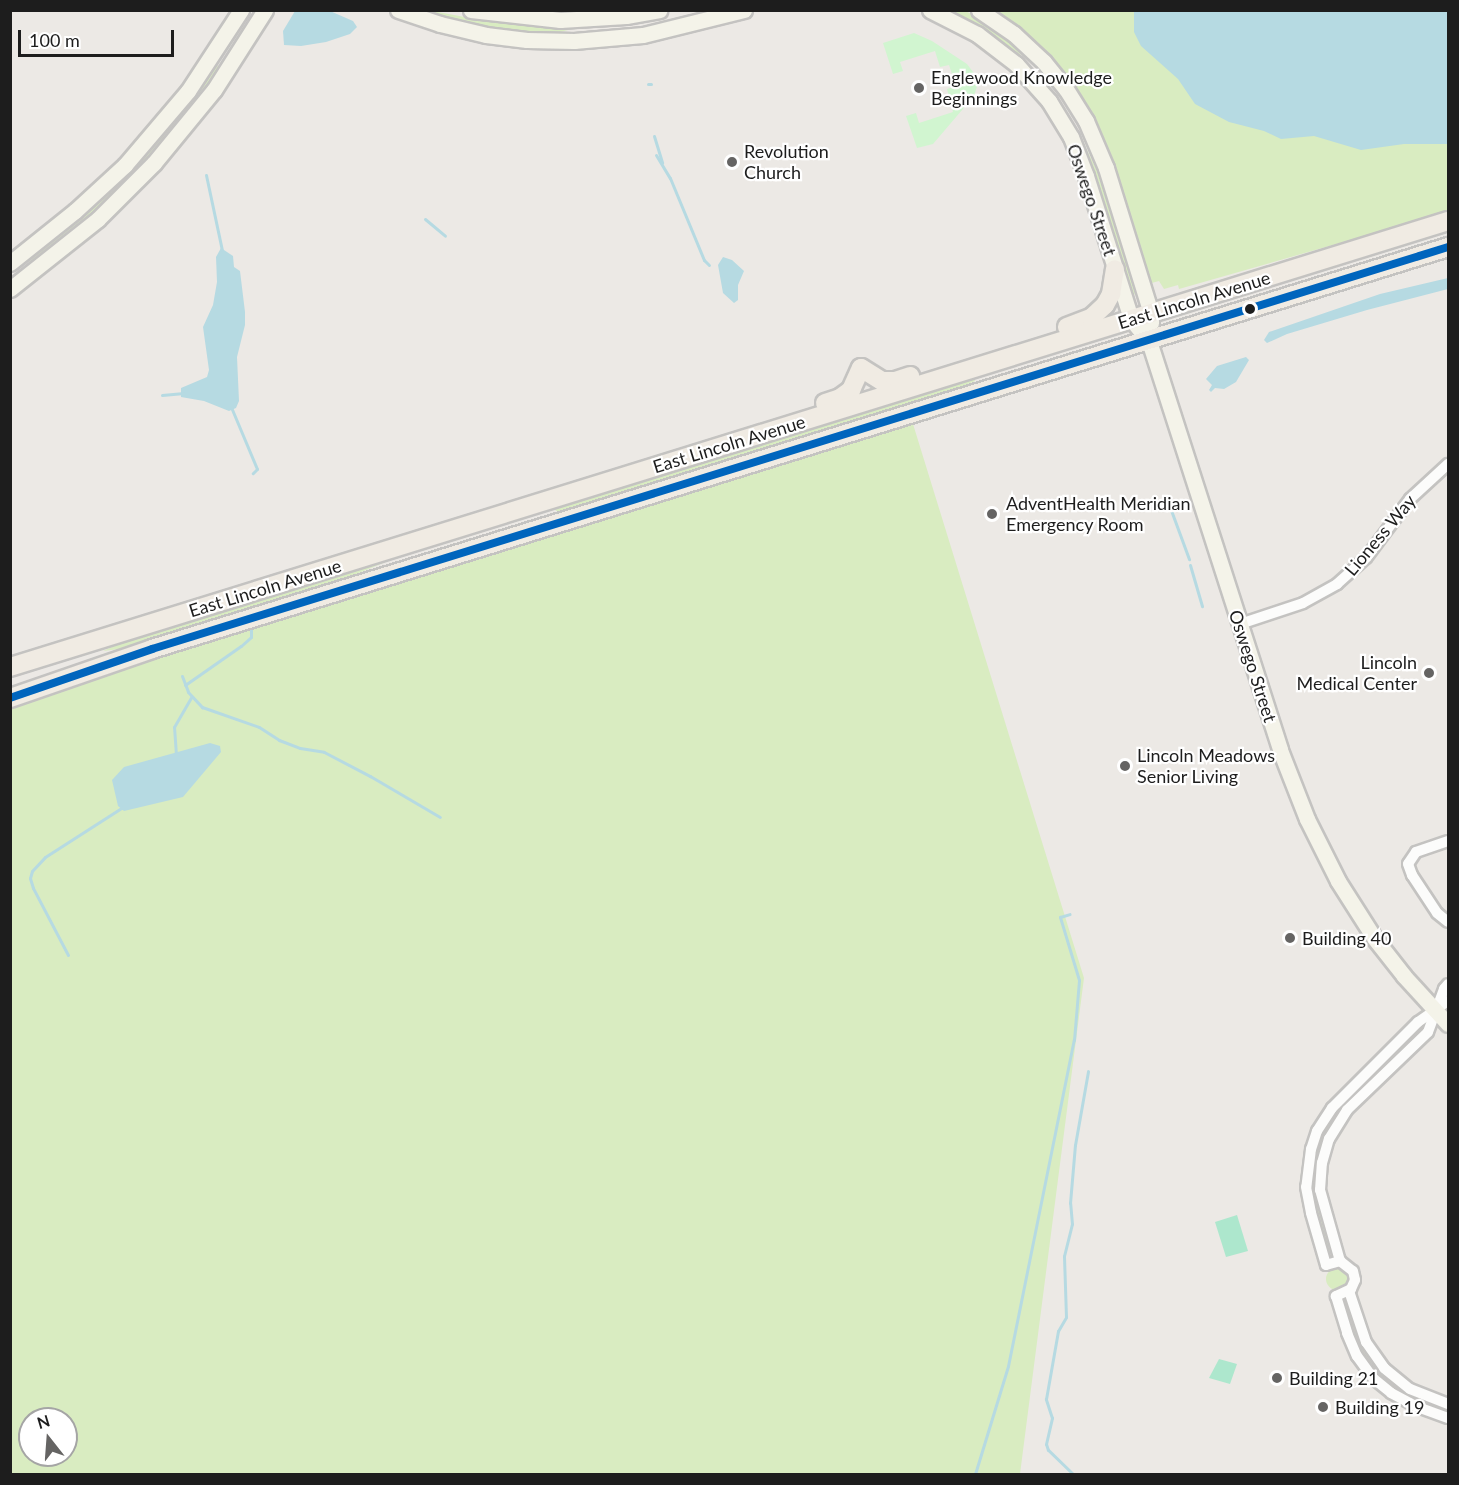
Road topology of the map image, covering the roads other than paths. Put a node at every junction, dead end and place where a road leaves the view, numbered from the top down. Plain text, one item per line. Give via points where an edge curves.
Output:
1 (241, 10) edge
2 (264, 10) edge
3 (398, 10) edge
4 (471, 10) edge
5 (659, 10) edge
6 (744, 10) edge
7 (930, 10) edge
8 (979, 10) edge
9 (1449, 221) edge
10 (1449, 247) edge
11 (10, 263) edge
12 (1115, 269) junction
13 (10, 289) edge
14 (1151, 313) junction
15 (1131, 319) junction
16 (1149, 340) junction
17 (1001, 360) junction
18 (961, 372) junction
19 (732, 443) junction
20 (1449, 464) edge
21 (1240, 624) junction
22 (10, 667) edge
23 (10, 698) edge
24 (1449, 841) edge
25 (1449, 922) edge
26 (1449, 984) edge
27 (1449, 1001) edge
28 (1435, 1010) junction
29 (1449, 1024) edge
30 (1340, 1261) junction
31 (1349, 1291) junction
32 (1449, 1404) edge
33 (1449, 1418) edge

1 - 11 main road via 188,91 130,159 75,211
2 - 13 main road via 214,90 154,164 98,219
3 - 6 main road via 486,34 558,41 643,35
4 - 5 main road via 560,20
7 - 12 main road, Oswego Street via 994,45 1022,69 1049,101 1081,161
8 - 14 main road, Oswego Street via 1035,53 1079,110 1103,160
9 - 14 main road, East Lincoln Avenue
10 - 16 main road, East Lincoln Avenue
12 - 15 main road, Oswego Street
12 - 17 main road via 1109,300 1096,314 1025,340
14 - 15 main road, East Lincoln Avenue
14 - 16 main road, Oswego Street
15 - 16 main road, Oswego Street
15 - 17 main road, East Lincoln Avenue
16 - 21 main road, Oswego Street
16 - 23 main road, East Lincoln Avenue via 163,646
17 - 18 main road, East Lincoln Avenue
18 - 19 main road, East Lincoln Avenue
18 - 19 main road via 942,366 888,381 861,368 854,387 840,398 754,425
19 - 22 main road, East Lincoln Avenue
20 - 21 street, Lioness Way via 1410,499 1366,558 1337,584 1303,603
21 - 28 main road, Oswego Street via 1288,772 1321,849 1375,939
24 - 25 street via 1416,852 1408,864 1437,913
26 - 28 street
27 - 28 street
28 - 29 main road, Oswego Street
28 - 30 street via 1428,1032 1353,1104 1329,1139 1320,1190
28 - 30 street via 1346,1092 1317,1131 1309,1159 1307,1191 1326,1265
30 - 31 street via 1353,1271 1354,1283
31 - 32 street via 1366,1342 1383,1368 1410,1389
31 - 33 street via 1336,1296 1354,1351 1374,1379 1399,1399

